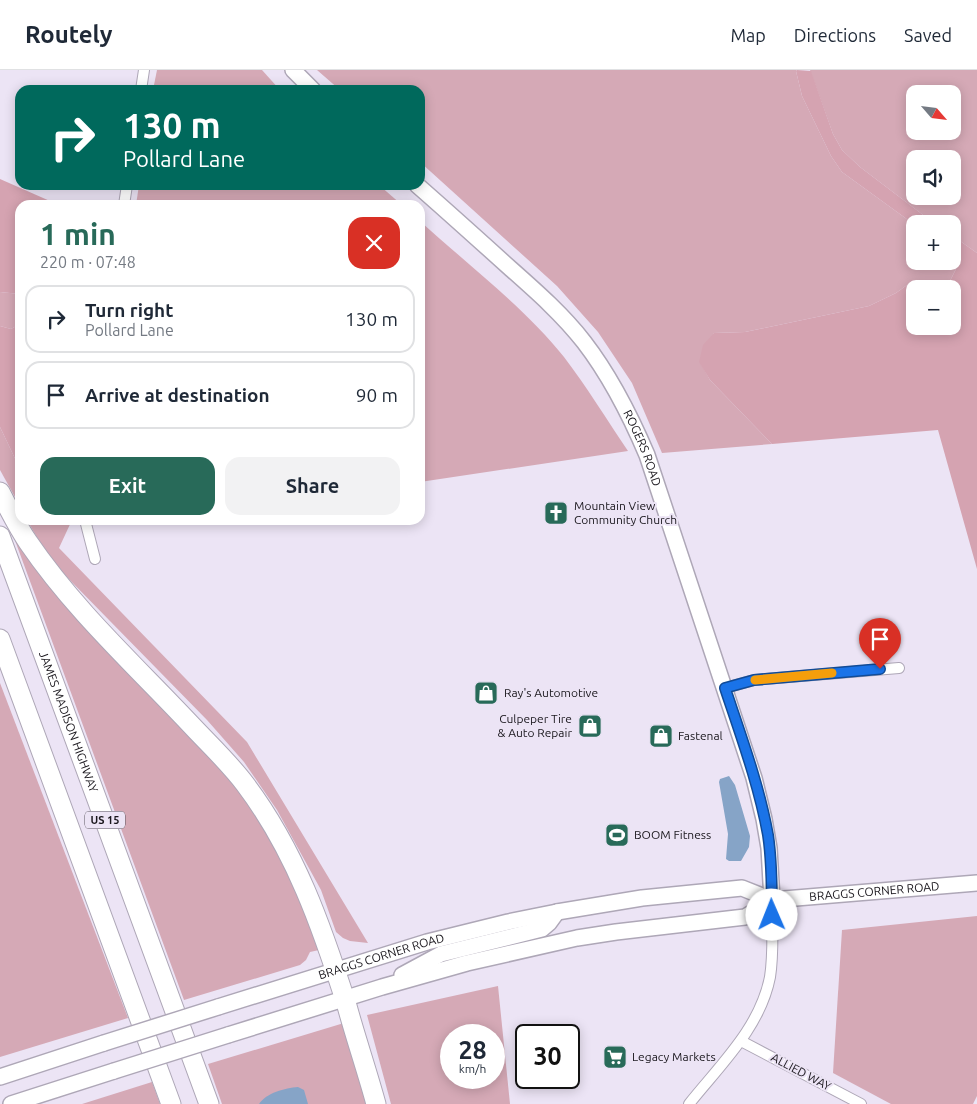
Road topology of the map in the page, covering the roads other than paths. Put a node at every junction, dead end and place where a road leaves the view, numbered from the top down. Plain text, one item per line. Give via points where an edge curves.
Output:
1 (144, 70) edge
2 (293, 70) edge
3 (142, 85) edge
4 (307, 85) edge
5 (423, 190) edge
6 (0, 492) edge
7 (15, 520) edge
8 (18, 525) edge
9 (86, 525) edge
10 (0, 536) edge
11 (94, 559) dead end
12 (0, 639) edge
13 (899, 668) dead end
14 (725, 688) junction
15 (977, 883) edge
16 (772, 900) junction
17 (557, 912) junction
18 (336, 970) junction
19 (382, 987) junction
20 (344, 999) junction
21 (741, 1041) junction
22 (0, 1077) edge
23 (11, 1104) edge
24 (171, 1104) edge
25 (209, 1104) edge
26 (376, 1104) edge
27 (689, 1104) edge
28 (861, 1104) edge

1 - 3 street
2 - 4 main road
5 - 14 main road, ROGERS ROAD via 561,316 583,341 619,395 647,455
6 - 7 highway
8 - 18 highway via 26,541 83,612 244,782 300,875
9 - 11 street
10 - 25 highway, JAMES MADISON HIGHWAY / US 15
12 - 24 highway, US 15
13 - 14 street via 754,680
14 - 16 main road, ROGERS ROAD via 764,819
15 - 16 main road, BRAGGS CORNER ROAD
16 - 17 main road, BRAGGS CORNER ROAD via 742,888 642,898
16 - 19 main road, BRAGGS CORNER ROAD via 745,917 578,938 467,963
16 - 21 street via 770,976
17 - 18 main road, BRAGGS CORNER ROAD via 435,940
17 - 19 main road via 542,929 436,956
18 - 20 highway
18 - 22 main road, BRAGGS CORNER ROAD, bridge
19 - 20 main road, BRAGGS CORNER ROAD
20 - 23 main road, BRAGGS CORNER ROAD, bridge
20 - 26 highway
21 - 27 street
21 - 28 street, ALLIED WAY

